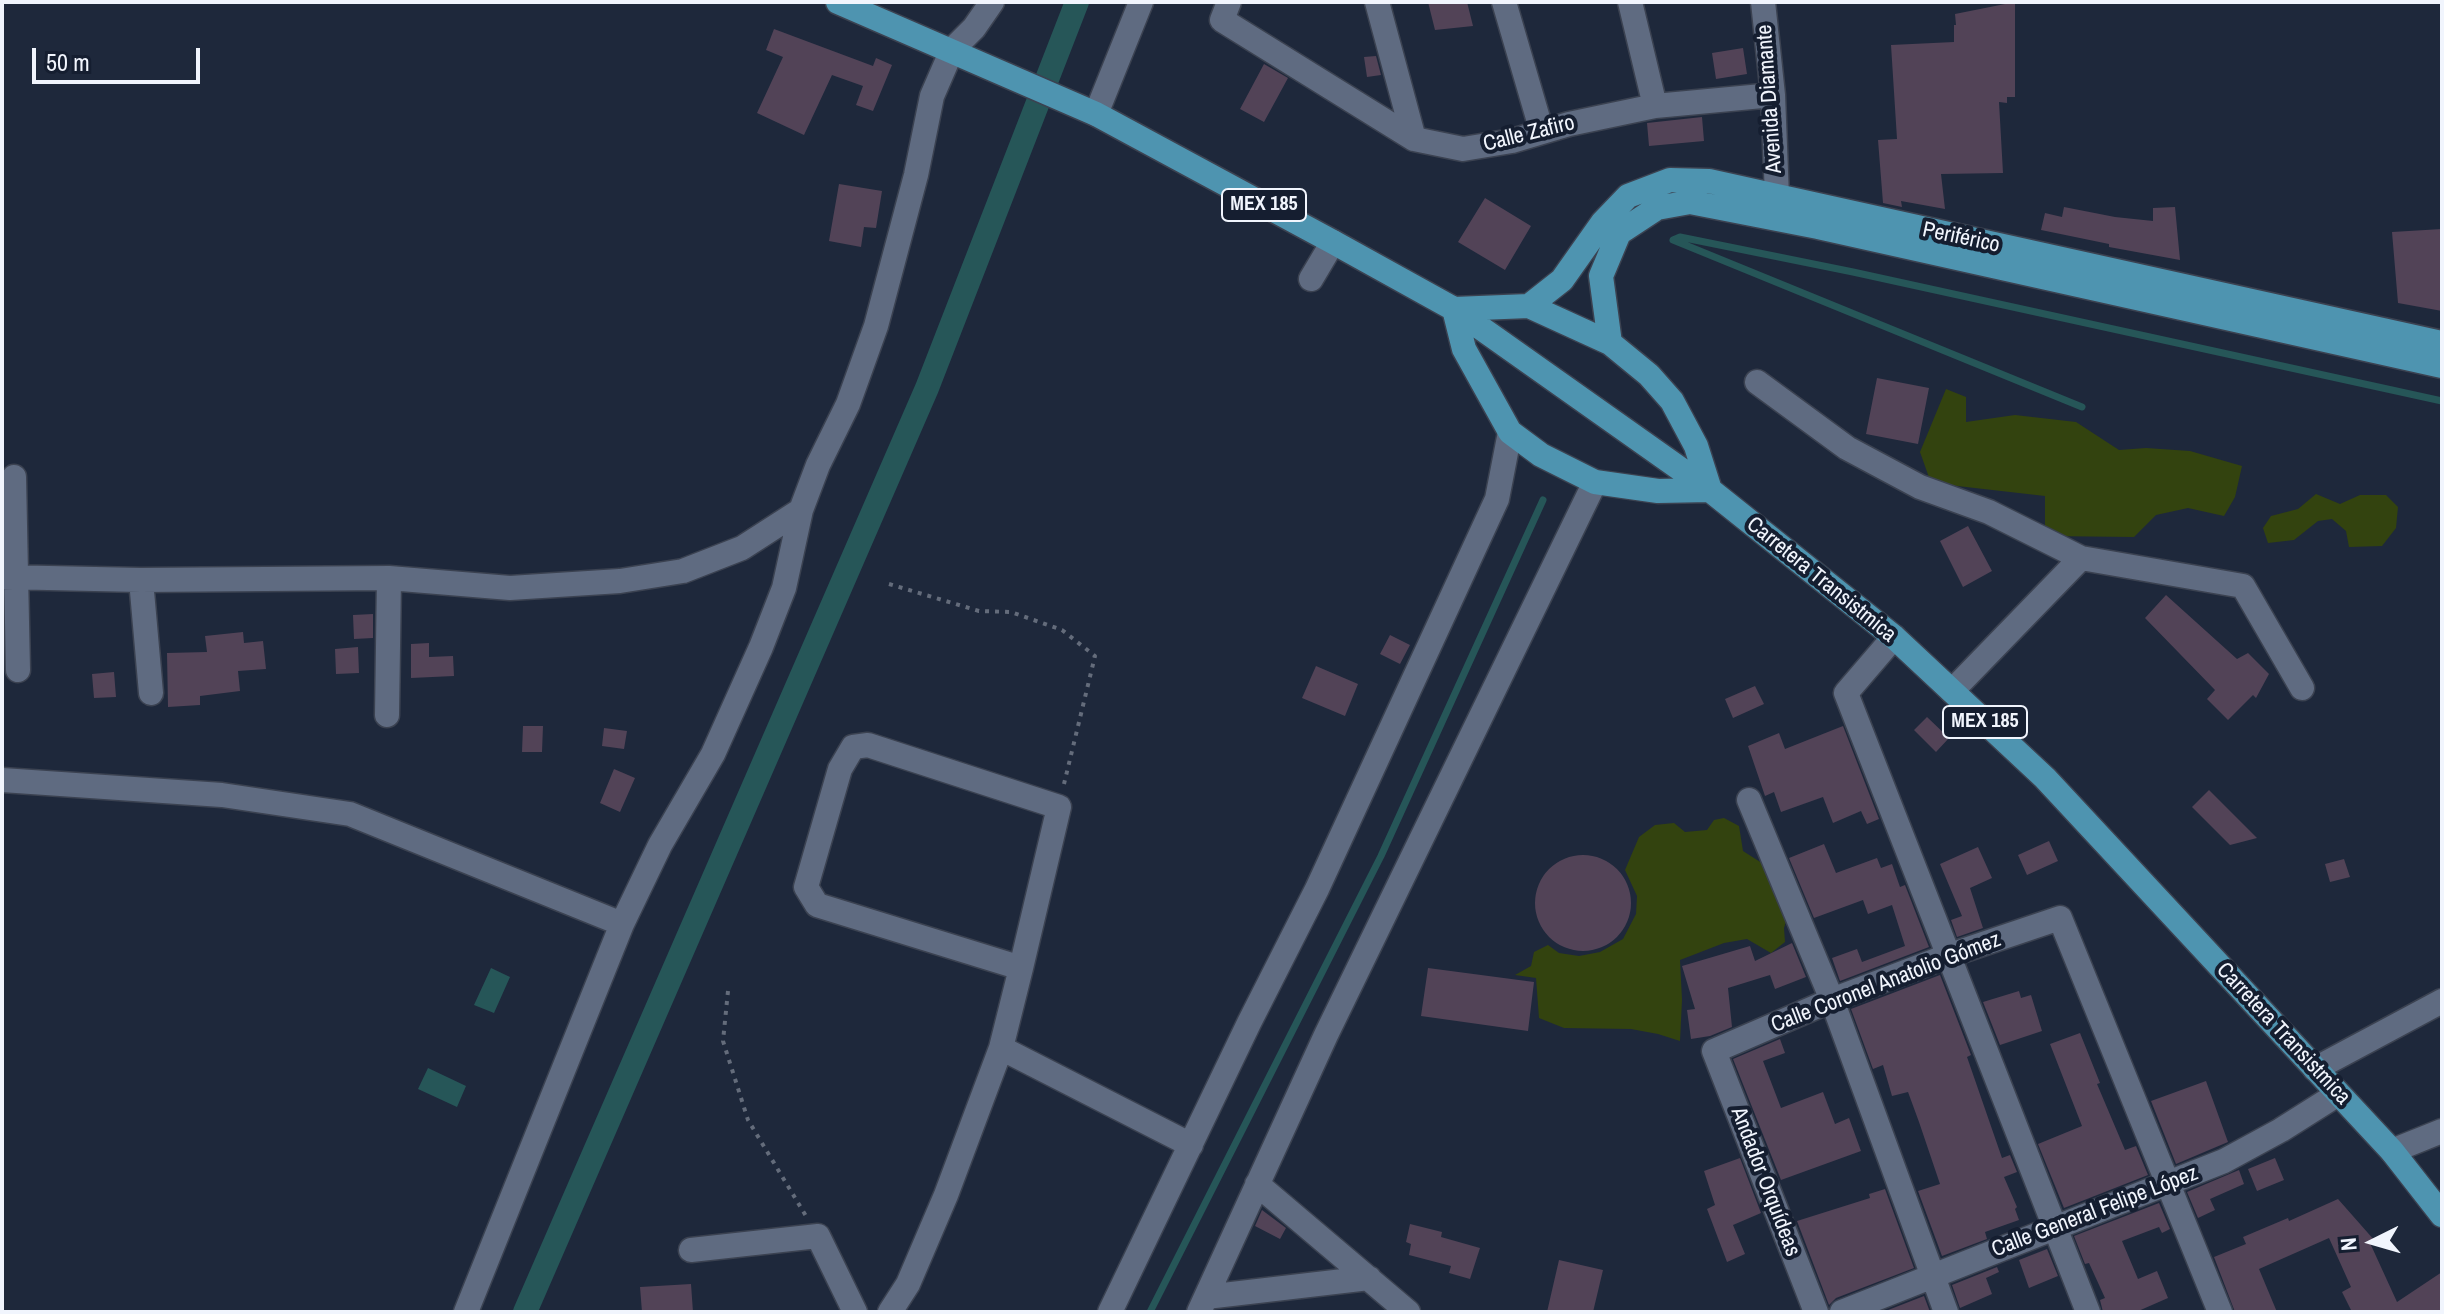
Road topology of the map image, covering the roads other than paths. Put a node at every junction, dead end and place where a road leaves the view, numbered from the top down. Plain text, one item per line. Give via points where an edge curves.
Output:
1 (838, 2) edge
2 (992, 2) edge
3 (1141, 2) edge
4 (1377, 2) edge
5 (1504, 2) edge
6 (1630, 2) edge
7 (1763, 2) edge
8 (1226, 11) edge
9 (952, 50) junction
10 (1773, 95) junction
11 (1655, 106) junction
12 (1096, 114) junction
13 (1542, 132) junction
14 (1414, 139) junction
15 (1652, 197) junction
16 (1777, 197) junction
17 (1333, 242) junction
18 (1311, 279) dead end
19 (1529, 306) junction
20 (1454, 309) junction
21 (1610, 343) junction
22 (2442, 343) edge
23 (2442, 366) edge
24 (1757, 382) dead end
25 (1510, 432) junction
26 (14, 477) dead end
27 (1595, 482) junction
28 (1710, 490) junction
29 (801, 510) junction
30 (2081, 558) junction
31 (9, 577) edge
32 (389, 578) junction
33 (141, 580) junction
34 (1894, 637) junction
35 (18, 670) dead end
36 (2302, 688) dead end
37 (1952, 691) junction
38 (151, 693) dead end
39 (387, 715) dead end
40 (2, 780) edge
41 (1749, 800) dead end
42 (622, 924) junction
43 (1950, 955) junction
44 (1021, 968) junction
45 (1832, 1000) junction
46 (2442, 1001) edge
47 (1001, 1048) junction
48 (1714, 1051) joint
49 (2315, 1069) junction
50 (2338, 1094) junction
51 (2442, 1131) edge
52 (1191, 1145) junction
53 (2392, 1151) junction
54 (1257, 1184) junction
55 (2168, 1184) junction
56 (2442, 1215) edge
57 (2054, 1228) junction
58 (691, 1250) dead end
59 (1932, 1275) junction
60 (1369, 1278) junction
61 (1202, 1305) edge
62 (466, 1312) edge
63 (855, 1312) edge
64 (890, 1312) edge
65 (1110, 1312) edge
66 (1408, 1312) edge
67 (1816, 1312) edge
68 (1842, 1312) edge
69 (1946, 1312) edge
70 (2088, 1312) edge
71 (2220, 1312) edge

1 - 9 main road, MEX 185
2 - 9 street
3 - 12 street
4 - 14 street
5 - 13 street
6 - 11 street
7 - 10 street, Avenida Diamante
8 - 14 street, Calle Zafiro
9 - 12 main road, Carretera Transistmica / MEX 185
9 - 29 street via 932,96 876,326
10 - 11 street, Calle Zafiro
10 - 16 street, Avenida Diamante
11 - 13 street, Calle Zafiro
12 - 17 main road, Carretera Transistmica / MEX 185
13 - 14 street, Calle Zafiro via 1463,149
15 - 16 main road, Periférico via 1670,180 1709,181
15 - 19 main road, Periférico via 1628,196 1562,280
15 - 21 main road, Periférico via 1619,233 1601,276
15 - 23 main road, Periférico via 1790,222
16 - 22 main road, Periférico
17 - 18 street
17 - 20 main road, Carretera Transistmica / MEX 185
19 - 20 main road
19 - 21 main road
20 - 25 main road via 1464,349
20 - 28 main road, Carretera Transistmica / MEX 185
21 - 28 main road via 1672,401 1696,446
24 - 30 street via 1847,448 1920,487 1989,512
25 - 27 main road via 1541,455
25 - 52 street via 1497,499 1317,889
26 - 31 street
27 - 28 main road via 1658,491
27 - 54 street
28 - 34 main road, Carretera Transistmica / MEX 185
29 - 32 street via 742,548 683,571 510,588
29 - 42 street via 784,588 761,647 713,754
30 - 36 street via 2243,586
30 - 37 street
31 - 33 street
31 - 35 street
32 - 33 street
32 - 39 street
33 - 38 street
34 - 37 main road, Carretera Transistmica / MEX 185
34 - 43 street via 1846,693
37 - 49 main road, Carretera Transistmica / MEX 185 via 2045,778
40 - 42 street via 222,795 350,814
41 - 45 street
42 - 62 street
43 - 45 street, Calle Coronel Anatolio Gómez
43 - 55 street, Calle Coronel Anatolio Gómez via 2060,918
43 - 57 street
44 - 44 street via 817,905 806,887 840,769 853,747 868,745 1059,807
44 - 47 street
45 - 48 street, Calle Coronel Anatolio Gómez
45 - 59 street
46 - 49 street
47 - 52 street
47 - 64 street via 946,1195 908,1284
48 - 67 street, Andador Orquídeas
49 - 50 main road, Carretera Transistmica / MEX 185
50 - 53 main road, Carretera Transistmica / MEX 185
50 - 55 street, Calle General Felipe López via 2224,1161
51 - 53 street
52 - 65 street
53 - 56 main road, Carretera Transistmica / MEX 185
54 - 60 street
54 - 61 street
55 - 57 street, Calle General Felipe López
55 - 71 street
57 - 59 street, Calle General Felipe López
57 - 70 street
58 - 63 street via 818,1236
59 - 68 street, Calle General Felipe López
59 - 69 street
60 - 61 street
60 - 66 street

